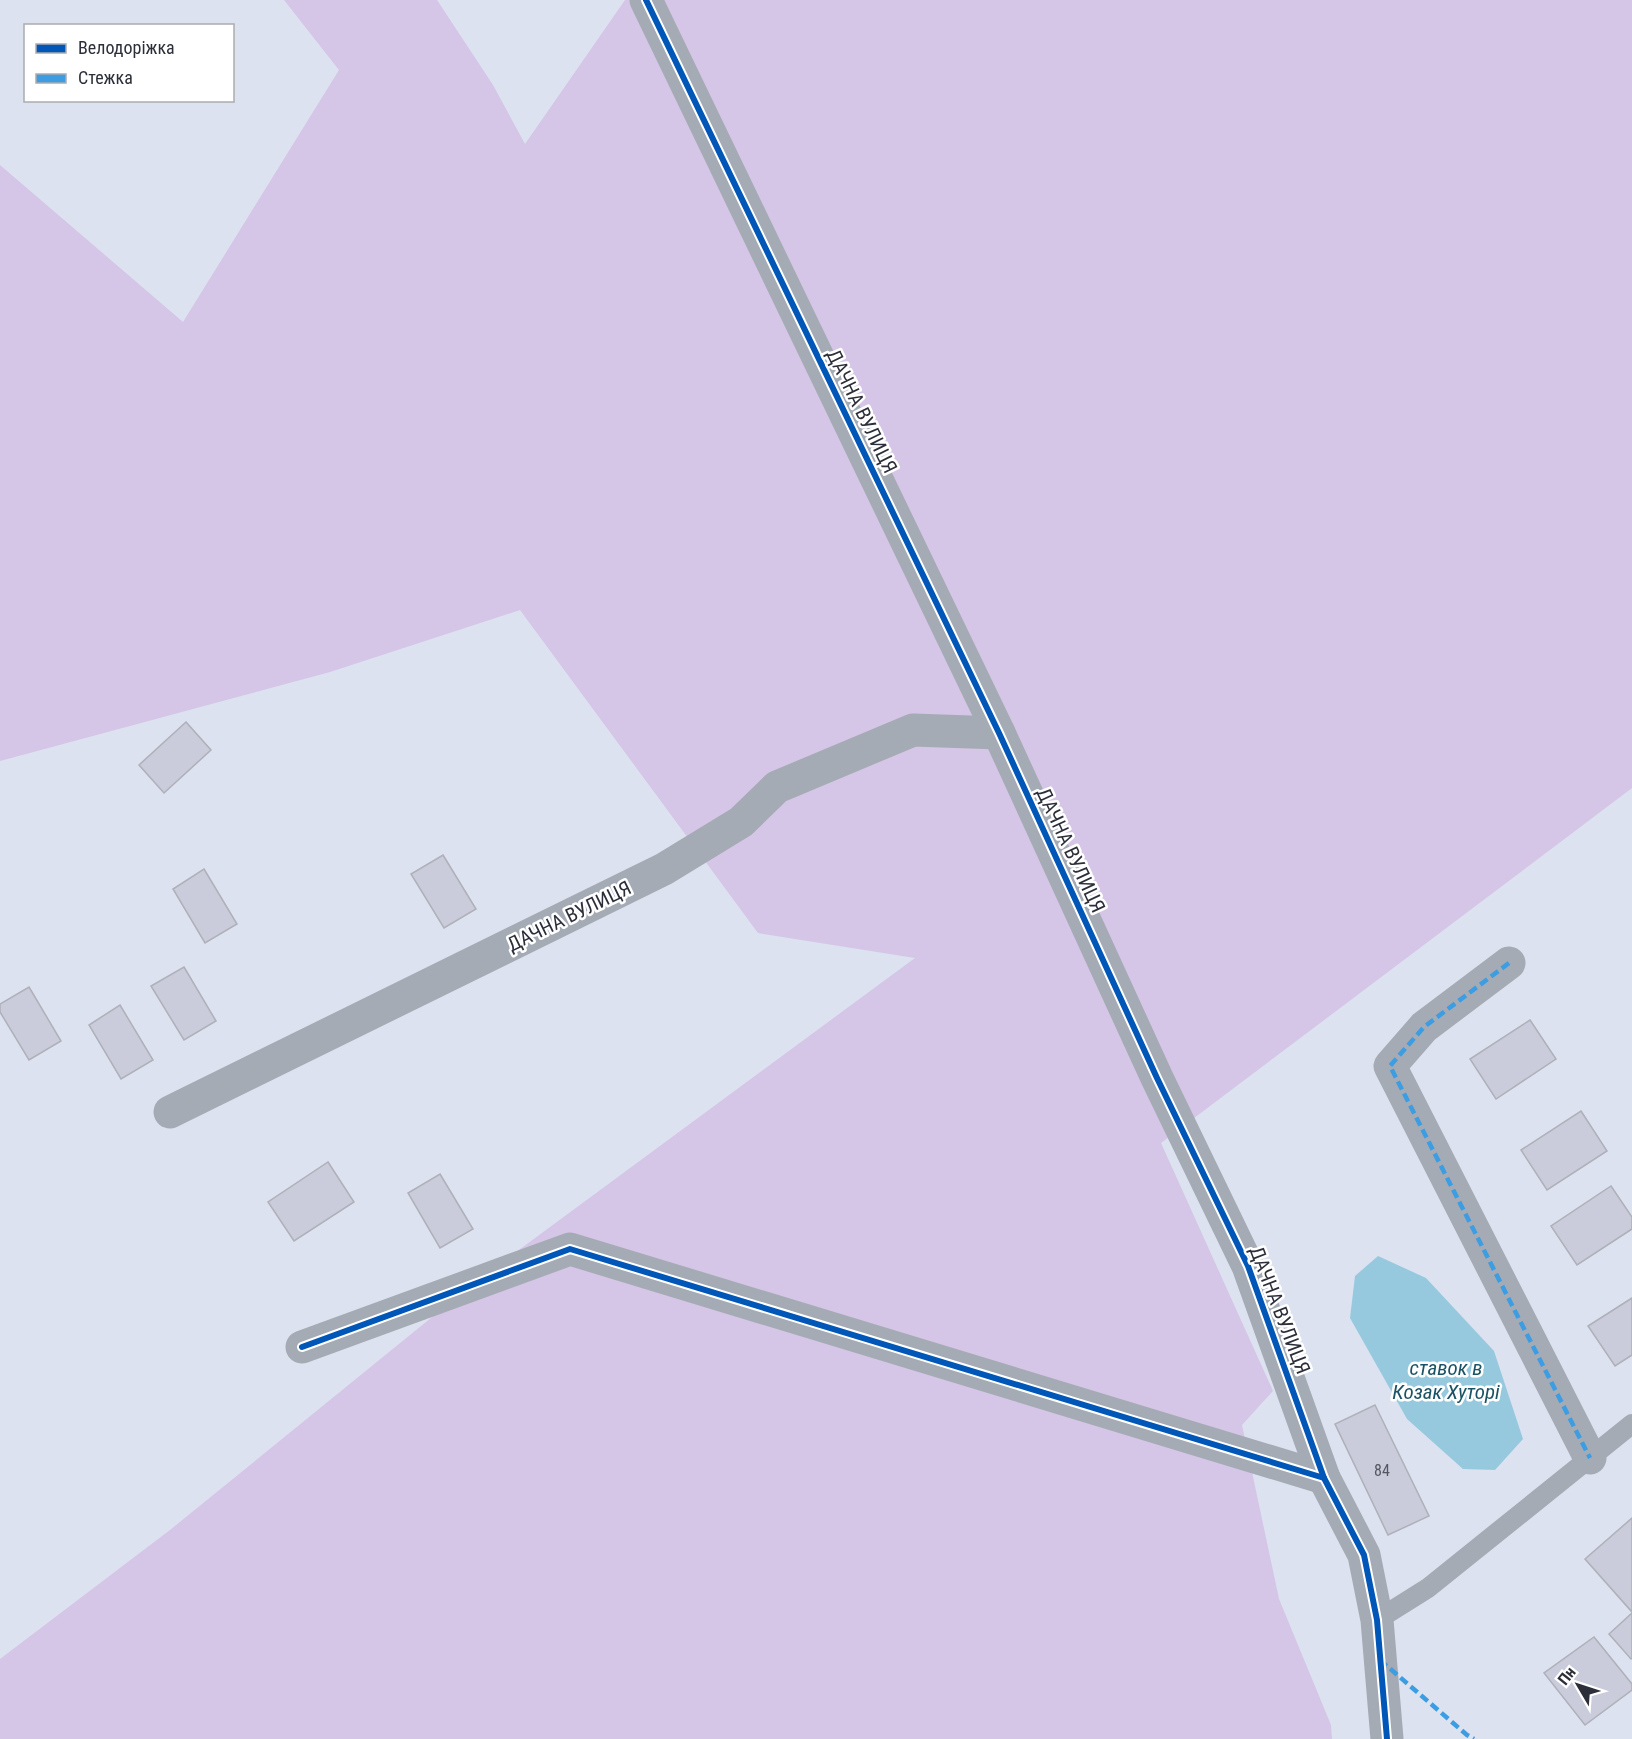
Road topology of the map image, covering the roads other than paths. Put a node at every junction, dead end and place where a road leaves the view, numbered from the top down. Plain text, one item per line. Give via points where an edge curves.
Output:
1 (646, 0) edge
2 (999, 733) junction
3 (1509, 963) dead end
4 (170, 1112) dead end
5 (302, 1347) dead end
6 (1632, 1424) edge
7 (1590, 1458) junction
8 (1324, 1478) junction
9 (1377, 1620) junction
10 (1388, 1739) edge

1 - 2 street, ДАЧНА ВУЛИЦЯ
2 - 4 street, ДАЧНА ВУЛИЦЯ via 913,730 777,787 741,822 664,869
2 - 8 street, ДАЧНА ВУЛИЦЯ via 1248,1266
3 - 7 street via 1424,1028 1390,1066
5 - 8 street via 570,1249
6 - 7 lane
7 - 9 lane via 1428,1588
8 - 9 street, ДАЧНА ВУЛИЦЯ via 1364,1555
9 - 10 street, ДАЧНА ВУЛИЦЯ

